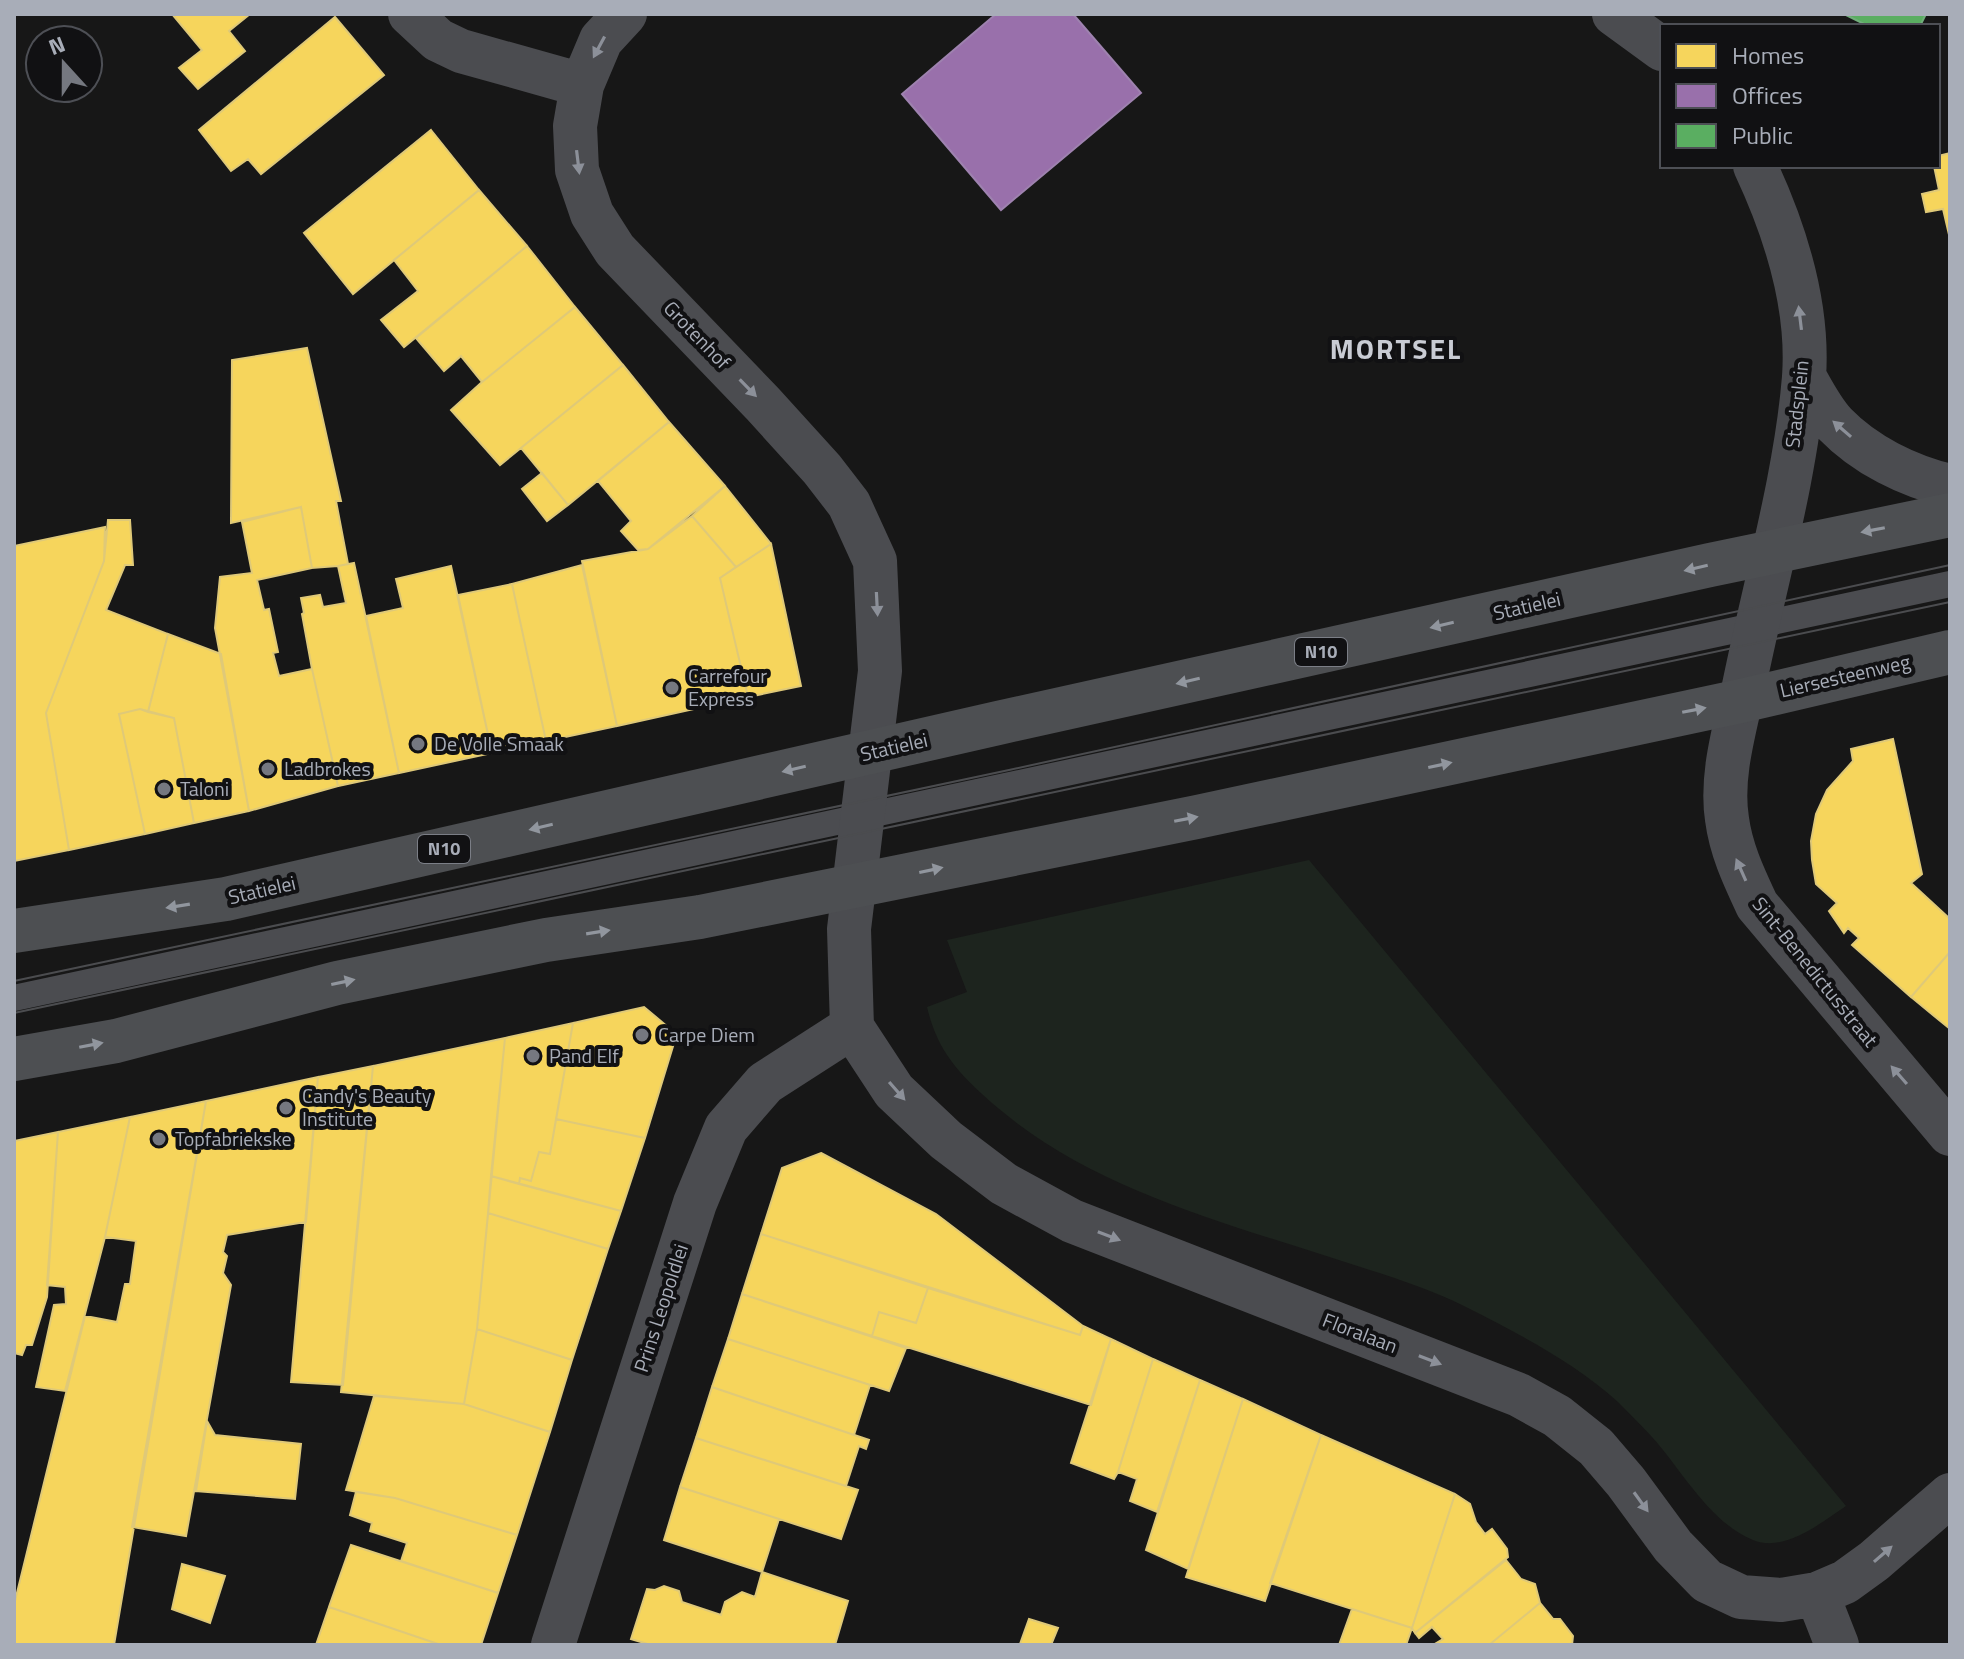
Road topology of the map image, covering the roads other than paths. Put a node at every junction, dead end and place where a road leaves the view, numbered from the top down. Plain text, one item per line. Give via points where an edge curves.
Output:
1 (410, 14) edge
2 (625, 14) edge
3 (1614, 14) edge
4 (1660, 48) edge
5 (582, 85) junction
6 (1756, 168) edge
7 (1804, 376) junction
8 (1950, 486) edge
9 (1950, 515) edge
10 (1772, 552) junction
11 (1950, 584) edge
12 (1757, 625) junction
13 (1950, 652) edge
14 (1741, 701) junction
15 (870, 752) junction
16 (862, 817) junction
17 (854, 886) junction
18 (14, 931) edge
19 (14, 998) edge
20 (852, 1027) junction
21 (14, 1059) edge
22 (1950, 1134) edge
23 (1950, 1495) edge
24 (1817, 1594) junction
25 (553, 1645) edge
26 (1837, 1645) edge

1 - 5 street via 438,40 461,51
2 -> 5 street via 601,40
3 - 4 street
5 -> 15 street, Grotenhof via 575,126 577,170 592,214 615,250 822,469 849,504 875,561 880,671
7 -> 6 street, Stadsplein via 1801,317 1789,260
8 -> 7 street via 1883,461 1863,446 1835,423
7 - 10 street, Stadsplein
9 -> 10 main road, N10
10 - 12 street, Sint-Benedictusstraat
10 -> 15 main road, Statielei / N10
11 - 12 lane
12 - 14 street, Sint-Benedictusstraat
12 - 16 lane
13 - 14 main road, Liersesteenweg
17 -> 14 main road
22 -> 14 street, Sint-Benedictusstraat via 1757,905 1736,861 1726,817
15 - 16 street, Grotenhof
15 -> 18 main road, Statielei / N10 via 226,899
16 - 17 street, Grotenhof
16 - 19 lane
17 - 20 street, Grotenhof via 849,929
21 -> 17 main road via 116,1041 337,983
20 -> 24 street, Floralaan via 894,1091 1004,1184 1072,1221 1519,1395 1596,1447 1707,1581 1741,1597 1781,1600
20 - 25 street, Prins Leopoldlei via 765,1083 726,1128 695,1203
24 -> 23 street, Floralaan via 1874,1561
24 - 26 street

